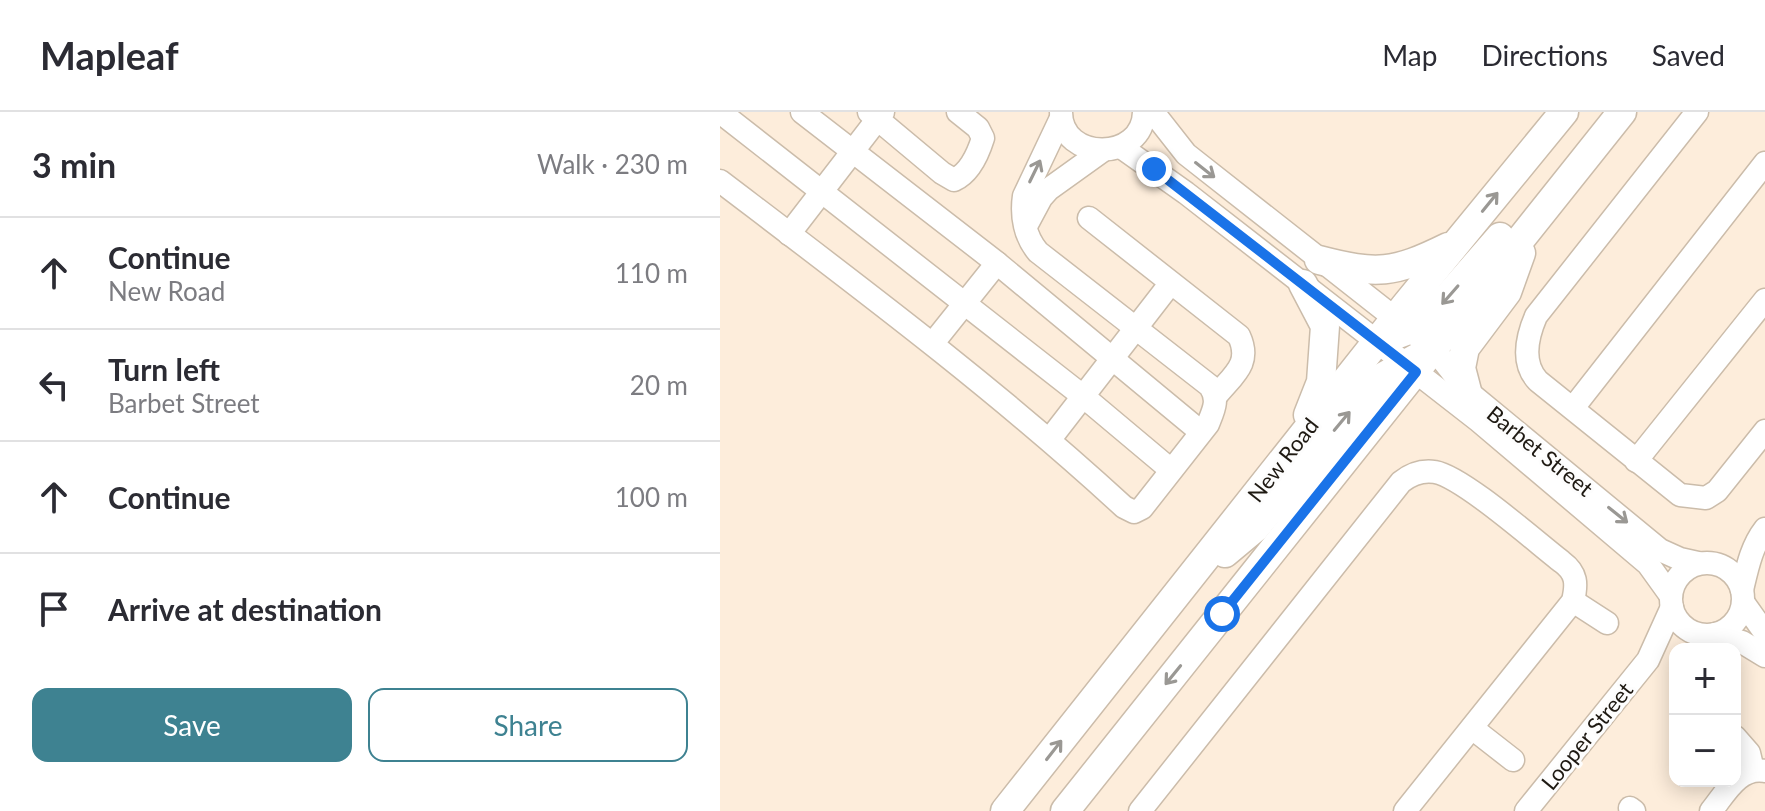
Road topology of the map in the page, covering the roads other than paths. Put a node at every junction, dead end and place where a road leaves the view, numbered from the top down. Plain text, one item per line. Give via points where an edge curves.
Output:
1 (720, 112) edge
2 (802, 112) edge
3 (958, 112) edge
4 (1144, 112) edge
5 (1153, 112) edge
6 (1564, 112) edge
7 (1614, 112) edge
8 (1622, 112) edge
9 (1697, 112) edge
10 (876, 114) edge
11 (1061, 115) edge
12 (1112, 149) junction
13 (852, 152) junction
14 (1765, 163) edge
15 (720, 181) edge
16 (821, 193) junction
17 (1089, 218) dead end
18 (1026, 228) junction
19 (1530, 230) junction
20 (789, 234) junction
21 (1457, 243) junction
22 (1319, 260) junction
23 (997, 263) junction
24 (1170, 284) junction
25 (1303, 284) junction
26 (1765, 300) edge
27 (965, 303) junction
28 (1402, 325) junction
29 (1135, 328) junction
30 (1376, 342) junction
31 (933, 343) junction
32 (1434, 349) junction
33 (1112, 359) junction
34 (1411, 368) junction
35 (1467, 391) junction
36 (1216, 396) junction
37 (1084, 397) junction
38 (1573, 408) junction
39 (1765, 431) edge
40 (1201, 432) junction
41 (1050, 439) junction
42 (1298, 441) junction
43 (1636, 461) junction
44 (1171, 470) junction
45 (1761, 534) edge
46 (1704, 563) junction
47 (1191, 576) junction
48 (1743, 596) junction
49 (1573, 601) junction
50 (1672, 602) junction
51 (1607, 623) dead end
52 (1765, 633) edge
53 (1710, 634) junction
54 (1765, 656) edge
55 (1648, 660) junction
56 (1472, 728) junction
57 (1741, 744) edge
58 (1513, 760) dead end
59 (1759, 770) edge
60 (1005, 811) edge
61 (1065, 811) edge
62 (1140, 811) edge
63 (1405, 811) edge
64 (1526, 811) edge
65 (1711, 811) edge

1 - 16 street
2 - 13 street
3 - 10 street via 983,138 964,175 954,180
4 - 12 street via 1135,135
5 -> 22 street, Barbet Street via 1186,154
21 -> 6 main road
7 -> 28 main road via 1432,315
8 - 19 main road
9 - 38 street via 1530,329 1531,374
10 - 13 street
11 - 12 street, Barbet Street via 1069,135 1084,147
18 -> 11 street via 1024,196
12 - 18 street via 1049,189
12 - 25 street, Barbet Street via 1154,169
13 - 16 street
13 - 23 street
14 - 38 street
15 - 20 street
16 - 20 street
16 - 27 street
17 - 24 street
18 - 29 street via 1028,241 1038,252
19 - 32 main road
19 - 35 main road via 1507,292 1465,348 1461,368
20 - 31 street
21 - 22 main road via 1387,271 1360,271
21 - 28 main road
22 - 28 street, Barbet Street
23 - 27 street
23 - 33 street
24 - 29 street
24 - 36 street via 1239,336 1246,350 1244,362
25 - 30 street, Barbet Street
25 - 42 main road via 1325,326 1324,360
26 - 43 street
27 - 31 street
27 - 37 street
28 - 30 main road
28 - 32 street, Barbet Street
29 - 33 street
29 - 36 street
30 - 34 street, Barbet Street
30 - 42 main road, New Road
31 - 41 street
32 - 34 main road
32 - 35 street, Barbet Street
33 - 37 street
33 - 40 street
47 -> 34 main road via 1238,545 1379,379
34 - 50 street, Barbet Street via 1648,564
34 -> 61 main road
35 -> 46 street, Barbet Street via 1660,550
36 - 40 street
37 - 41 street
37 - 44 street
38 - 43 street
39 - 43 street via 1706,498 1680,495
40 - 44 street
41 - 44 street via 1134,512
42 - 47 main road, New Road
45 - 46 street via 1728,556
45 - 48 street via 1747,567
46 - 48 street via 1731,571
46 - 50 street via 1679,575
60 -> 47 main road, New Road
48 - 52 street
48 - 53 street via 1735,621
49 - 51 street
49 - 56 street
49 - 62 street via 1576,579 1562,562 1458,481 1433,472 1410,475
50 - 53 street via 1683,626
50 - 55 street, Looper Street
53 - 54 street via 1742,642
53 - 55 street, Looper Street via 1670,645
55 - 64 street, Looper Street
56 - 58 street
56 - 63 street
57 - 59 street
59 - 65 street via 1742,774

